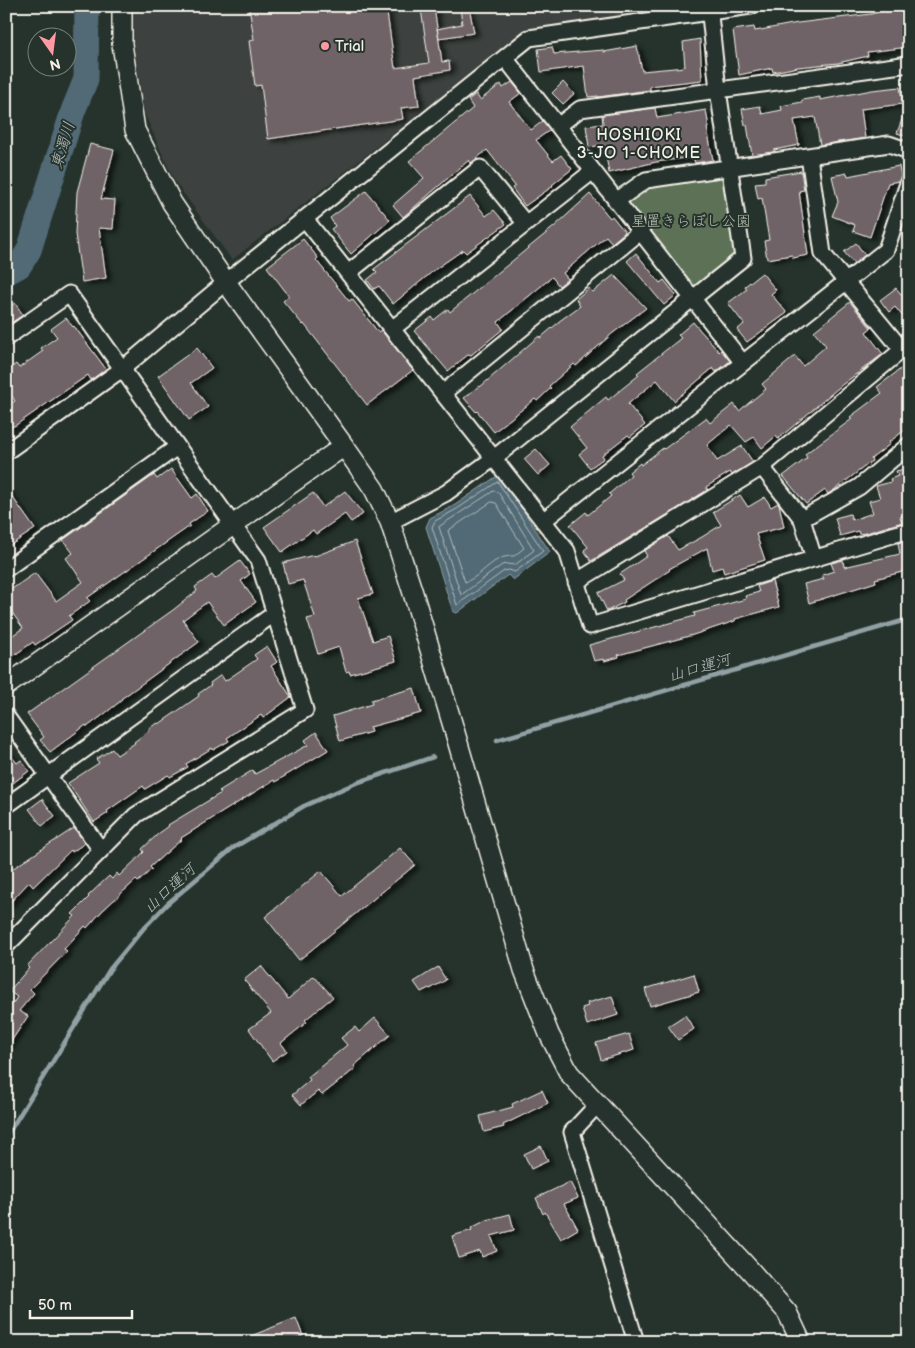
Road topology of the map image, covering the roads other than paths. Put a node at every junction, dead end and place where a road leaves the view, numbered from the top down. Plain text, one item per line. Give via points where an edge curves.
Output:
1 (122, 6) edge
2 (751, 6) edge
3 (709, 9) edge
4 (505, 58) junction
5 (909, 64) edge
6 (718, 90) junction
7 (558, 126) junction
8 (909, 151) edge
9 (809, 156) junction
10 (730, 166) junction
11 (593, 172) junction
12 (909, 180) edge
13 (616, 201) junction
14 (305, 219) junction
15 (526, 224) junction
16 (640, 232) junction
17 (348, 273) junction
18 (846, 281) junction
19 (226, 282) junction
20 (692, 299) junction
21 (392, 329) junction
22 (6, 338) edge
23 (906, 350) edge
24 (743, 363) junction
25 (122, 369) junction
26 (443, 393) junction
27 (909, 445) edge
28 (344, 446) junction
29 (177, 447) junction
30 (6, 452) edge
31 (494, 458) junction
32 (762, 467) junction
33 (802, 519) junction
34 (543, 521) junction
35 (390, 522) junction
36 (232, 526) junction
37 (909, 530) edge
38 (814, 559) junction
39 (6, 569) edge
40 (576, 582) junction
41 (275, 613) junction
42 (6, 686) edge
43 (6, 716) edge
44 (49, 776) junction
45 (6, 806) edge
46 (101, 850) junction
47 (6, 946) edge
48 (597, 1105) junction
49 (636, 1342) edge
50 (801, 1342) edge

1 - 19 street via 122,44 135,130 172,203
2 - 3 street
3 - 4 street via 529,38
3 - 6 street
4 - 7 street
4 - 14 street
5 - 6 street
6 - 7 street via 580,109
6 - 10 street
7 - 11 street
8 - 9 street via 889,144
9 - 10 street
9 - 18 street via 822,254
10 - 13 street via 646,180
10 - 20 street via 744,258
11 - 13 street
11 - 15 street
12 - 18 street via 886,250
13 - 16 street
14 - 17 street
14 - 19 street
15 - 17 street via 480,168
15 - 21 street
16 - 20 street
16 - 26 street
17 - 21 street
18 - 23 street
18 - 24 street
19 - 25 street
19 - 28 street
20 - 24 street
20 - 31 street
21 - 26 street
22 - 25 street via 69,294
23 - 32 street
24 - 34 street
25 - 29 street
25 - 30 street
26 - 31 street
27 - 33 street via 859,487
28 - 35 street via 374,489
28 - 36 street
29 - 36 street
29 - 39 street
31 - 34 street
31 - 35 street via 446,493
32 - 33 street
32 - 40 street
33 - 38 street
34 - 40 street via 567,551
35 - 48 street via 451,716 524,970 549,1034 569,1073
36 - 41 street via 258,560
36 - 42 street
37 - 38 street
38 - 40 street via 590,626
41 - 44 street
41 - 46 street via 305,710 136,815
43 - 44 street
44 - 45 street
44 - 46 street
46 - 47 street
48 - 49 street via 572,1132
48 - 50 street via 787,1312

